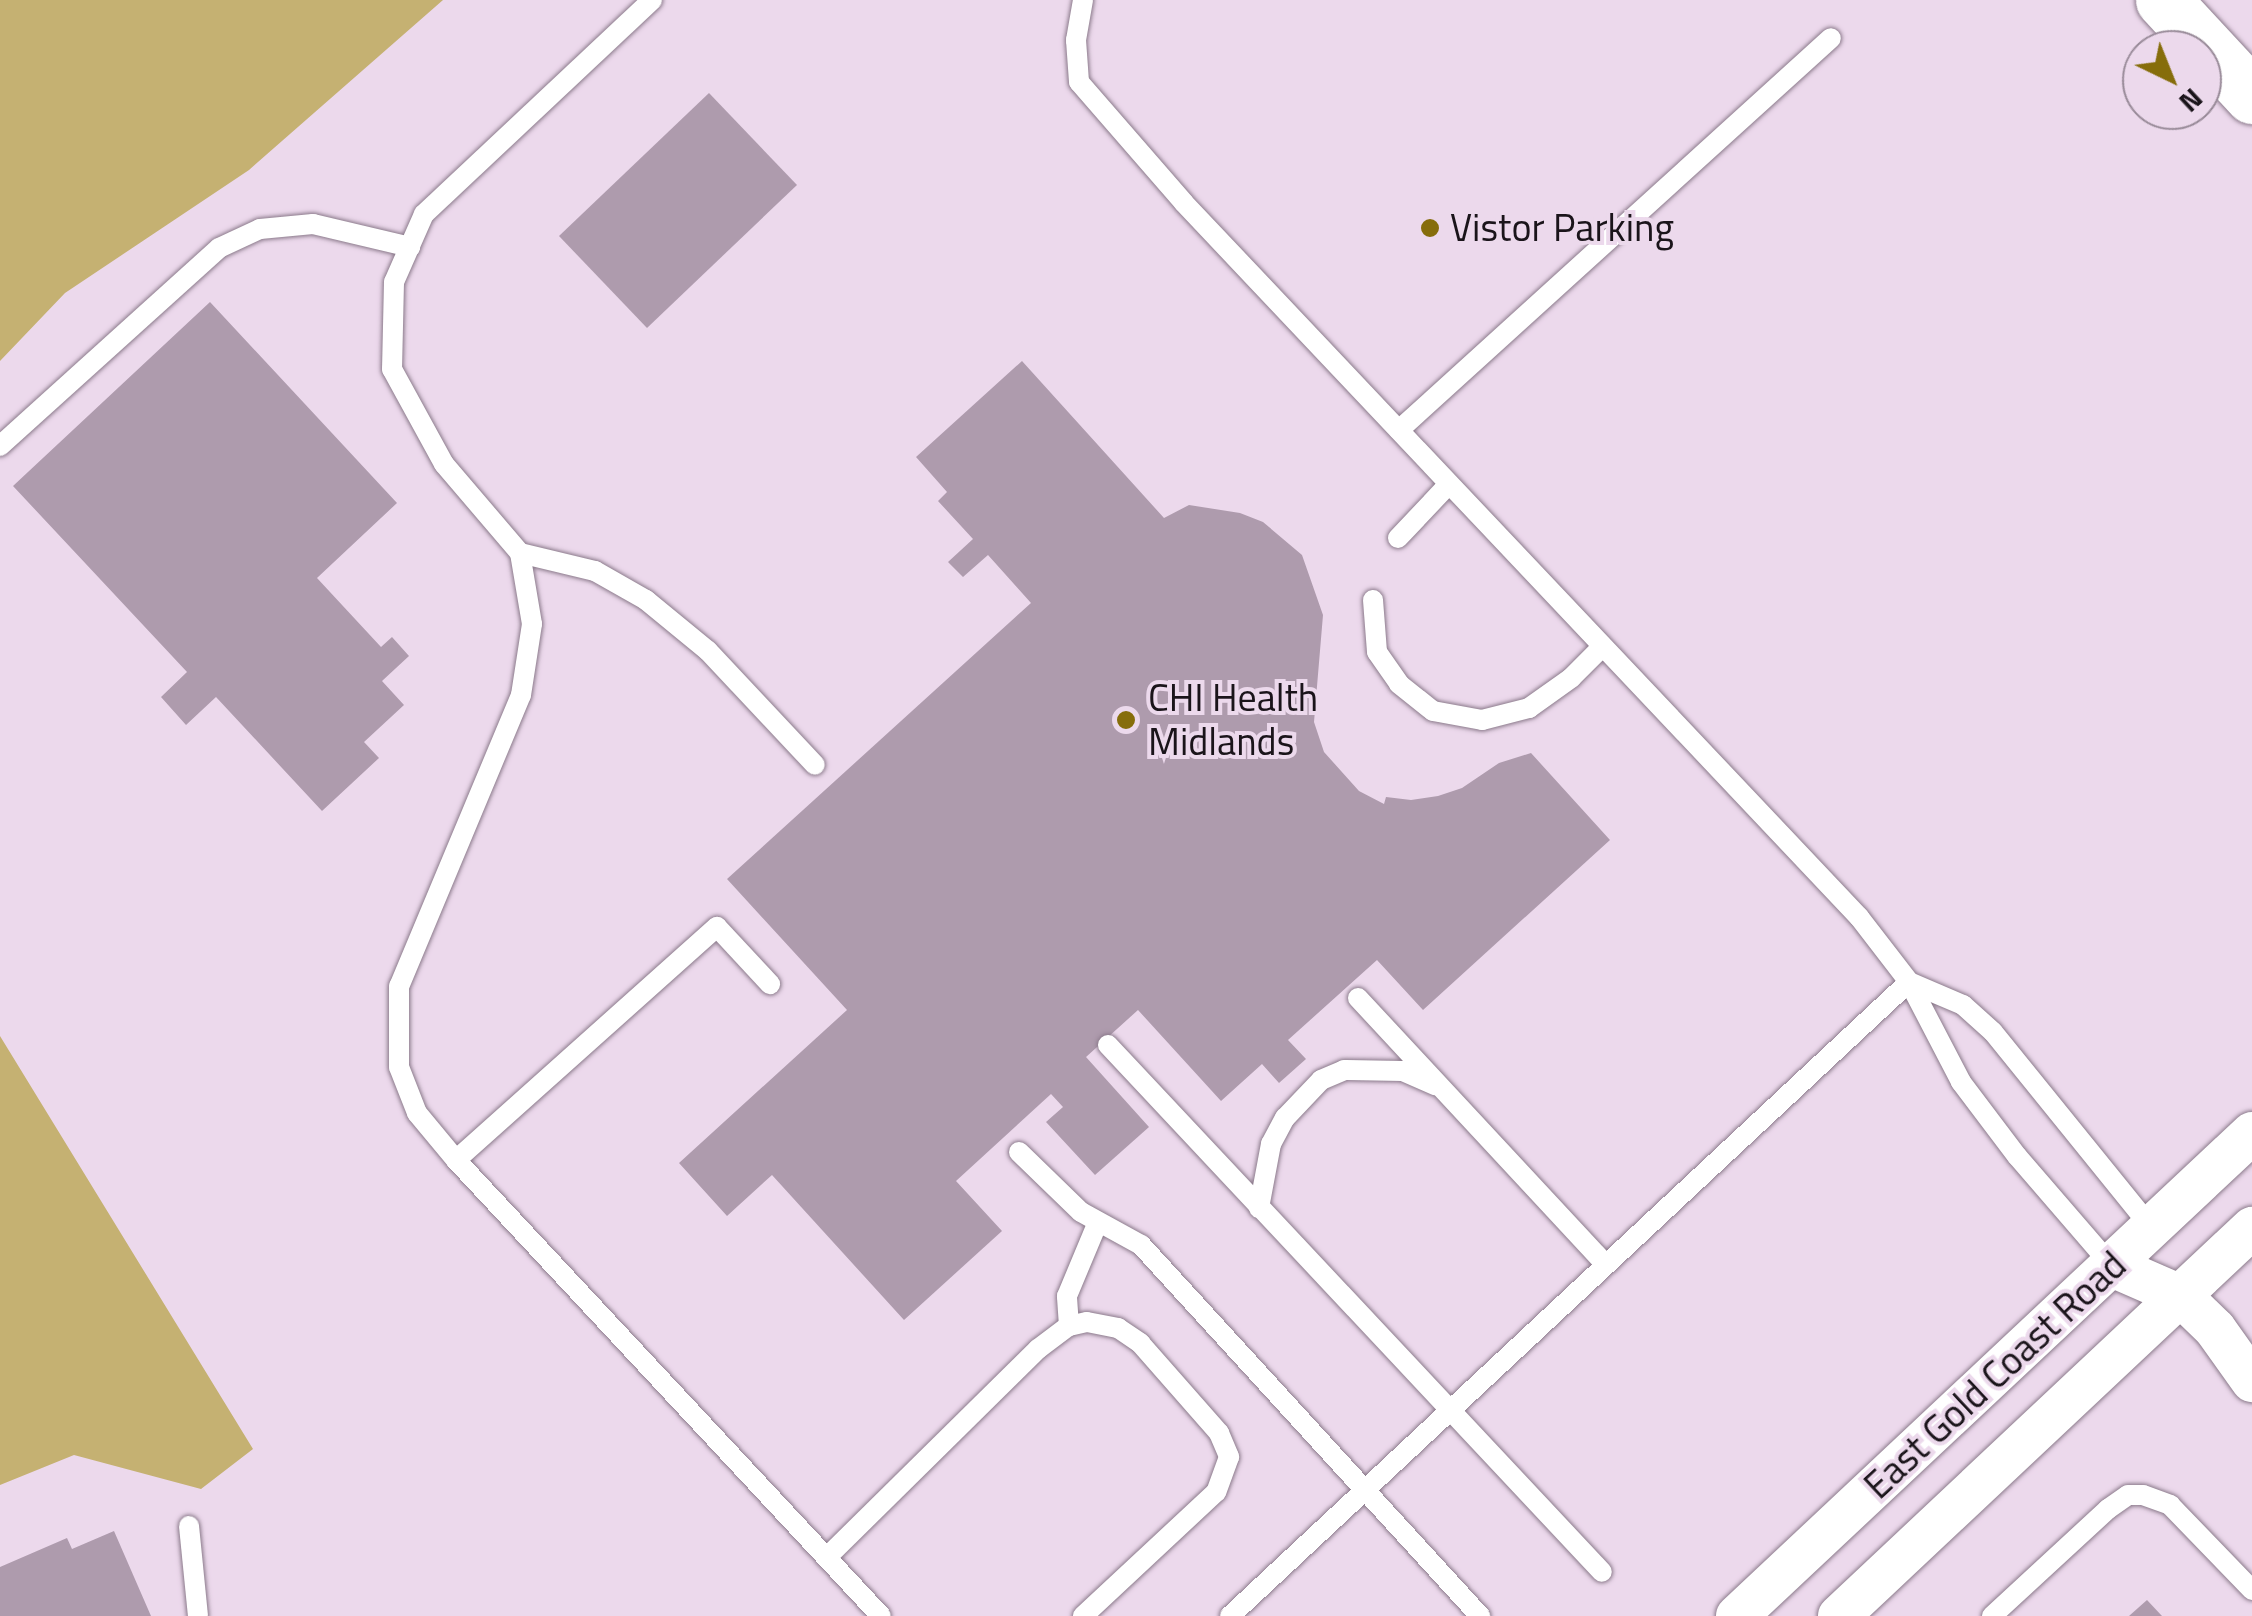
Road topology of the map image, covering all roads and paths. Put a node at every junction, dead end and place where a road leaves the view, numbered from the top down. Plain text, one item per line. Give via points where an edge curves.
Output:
1 (652, 0) edge
2 (1083, 0) edge
3 (2163, 0) edge
4 (1830, 38) dead end
5 (2252, 96) edge
6 (410, 247) junction
7 (1398, 430) junction
8 (0, 446) edge
9 (1449, 484) junction
10 (1398, 538) dead end
11 (520, 553) junction
12 (1373, 600) dead end
13 (1602, 646) junction
14 (815, 764) dead end
15 (1908, 982) junction
16 (770, 984) dead end
17 (1358, 998) dead end
18 (1108, 1045) dead end
19 (1442, 1088) junction
20 (2252, 1133) edge
21 (1019, 1152) dead end
22 (456, 1160) junction
23 (1260, 1208) junction
24 (1098, 1222) junction
25 (2152, 1228) junction
26 (2252, 1228) edge
27 (1604, 1263) junction
28 (2112, 1266) junction
29 (2181, 1296) junction
30 (1069, 1326) junction
31 (2252, 1380) edge
32 (1449, 1411) junction
33 (1366, 1490) junction
34 (188, 1526) dead end
35 (827, 1557) junction
36 (1602, 1572) dead end
37 (2252, 1590) edge
38 (198, 1616) edge
39 (881, 1616) edge
40 (1082, 1616) edge
41 (1230, 1616) edge
42 (1480, 1616) edge
43 (1737, 1616) edge
44 (1838, 1616) edge
45 (1992, 1616) edge

1 - 6 lane via 424,214
2 - 7 lane via 1076,40 1079,82
3 - 5 main road
4 - 7 lane
6 - 8 lane via 312,224 260,229 219,248
6 - 11 lane via 394,282 392,369 444,464
7 - 9 lane
9 - 10 lane
9 - 13 lane
11 - 14 lane via 595,571 646,600 708,651
11 - 22 lane via 532,624 521,695 399,986 399,1068 417,1113
12 - 13 lane via 1377,652 1399,684 1434,710 1466,717 1482,720 1529,708
13 - 15 lane via 1859,917
15 - 25 lane via 1963,1005 1993,1032
15 - 27 lane
15 - 28 lane via 1962,1082
16 - 22 lane via 717,927
17 - 19 lane
18 - 23 lane
19 - 23 lane via 1403,1071 1344,1070 1321,1080 1284,1118 1271,1144
19 - 27 lane
20 - 25 street, East Gold Coast Road
21 - 24 lane
22 - 35 lane
23 - 32 lane
24 - 30 lane via 1067,1296
24 - 33 lane via 1141,1245
25 - 28 street, East Gold Coast Road
25 - 29 street
26 - 29 street, East Gold Coast Road
27 - 32 lane
28 - 29 street
28 - 43 street, East Gold Coast Road
29 - 31 street
29 - 44 street, East Gold Coast Road
30 - 35 lane
30 - 40 lane via 1118,1328 1140,1343 1219,1433 1229,1458 1216,1492
32 - 33 lane
32 - 36 lane
33 - 41 lane
33 - 42 lane
34 - 38 lane
35 - 39 lane
37 - 45 lane via 2170,1506 2144,1494 2108,1508

